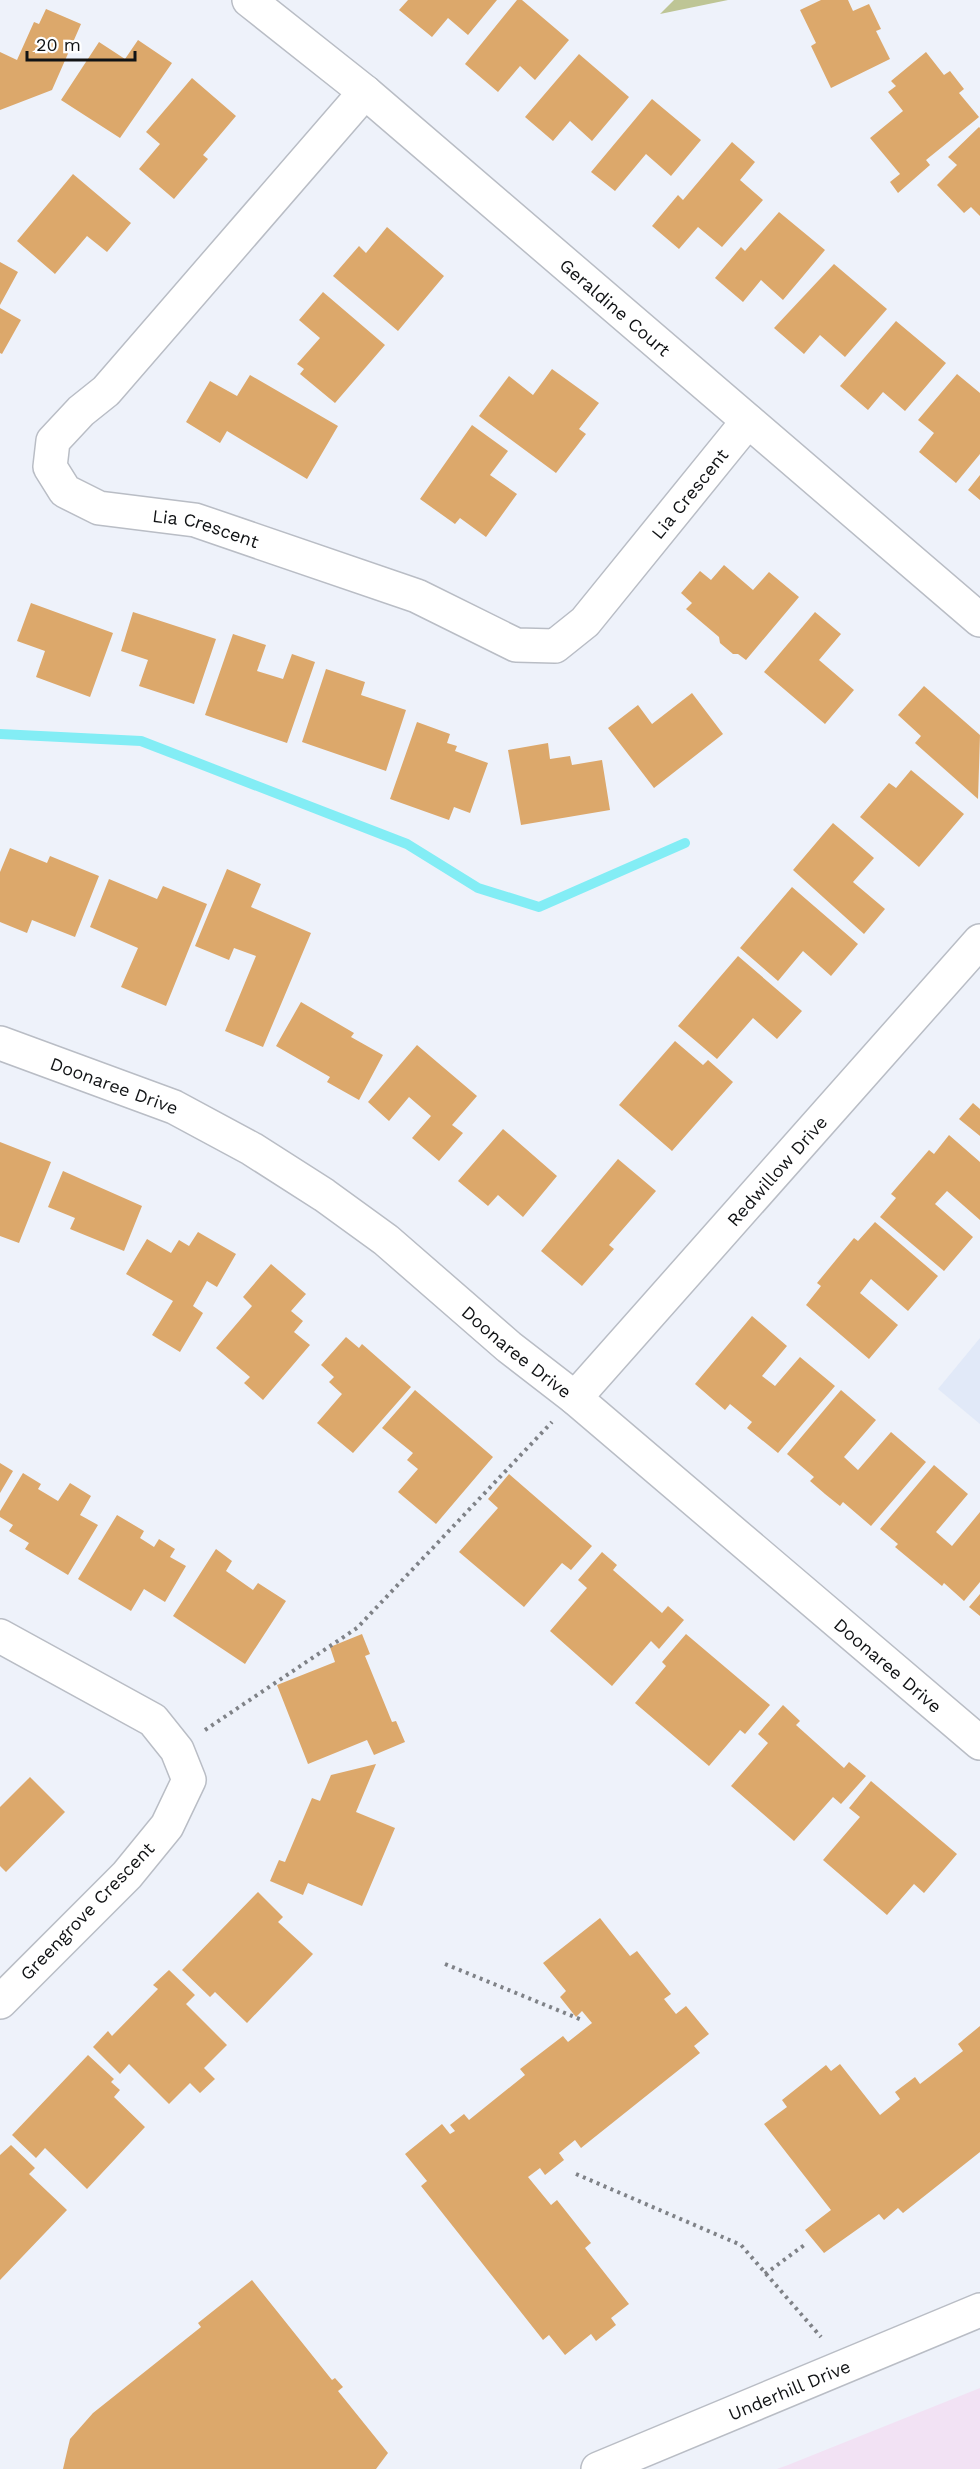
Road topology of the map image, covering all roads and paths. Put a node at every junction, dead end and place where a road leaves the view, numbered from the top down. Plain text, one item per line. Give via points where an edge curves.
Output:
1 (249, 0) edge
2 (366, 92) junction
3 (748, 421) junction
4 (980, 620) edge
5 (980, 941) edge
6 (0, 1043) edge
7 (575, 1398) junction
8 (0, 1636) edge
9 (980, 1743) edge
10 (177, 1749) junction
11 (445, 1964) dead end
12 (0, 2002) edge
13 (582, 2020) dead end
14 (576, 2174) dead end
15 (807, 2243) dead end
16 (765, 2274) junction
17 (980, 2310) edge
18 (846, 2366) junction
19 (598, 2469) edge

1 - 2 street, Geraldine Court
2 - 3 street, Geraldine Court
2 - 3 street, Lia Crescent via 106,390 53,441 50,468 65,491 99,508 195,520 417,596 516,645 555,646 585,622
3 - 4 street, Geraldine Court
5 - 7 street, Redwillow Drive
6 - 7 street, Doonaree Drive via 174,1107 252,1149 386,1240 509,1347
7 - 9 street, Doonaree Drive
7 - 10 path via 357,1628
8 - 10 street, Greengrove Crescent via 153,1720
10 - 12 street, Greengrove Crescent via 189,1780 167,1826 127,1875
11 - 13 path
14 - 16 path via 741,2245
15 - 16 path
16 - 18 path
17 - 18 street, Underhill Drive
18 - 19 street, Underhill Drive

